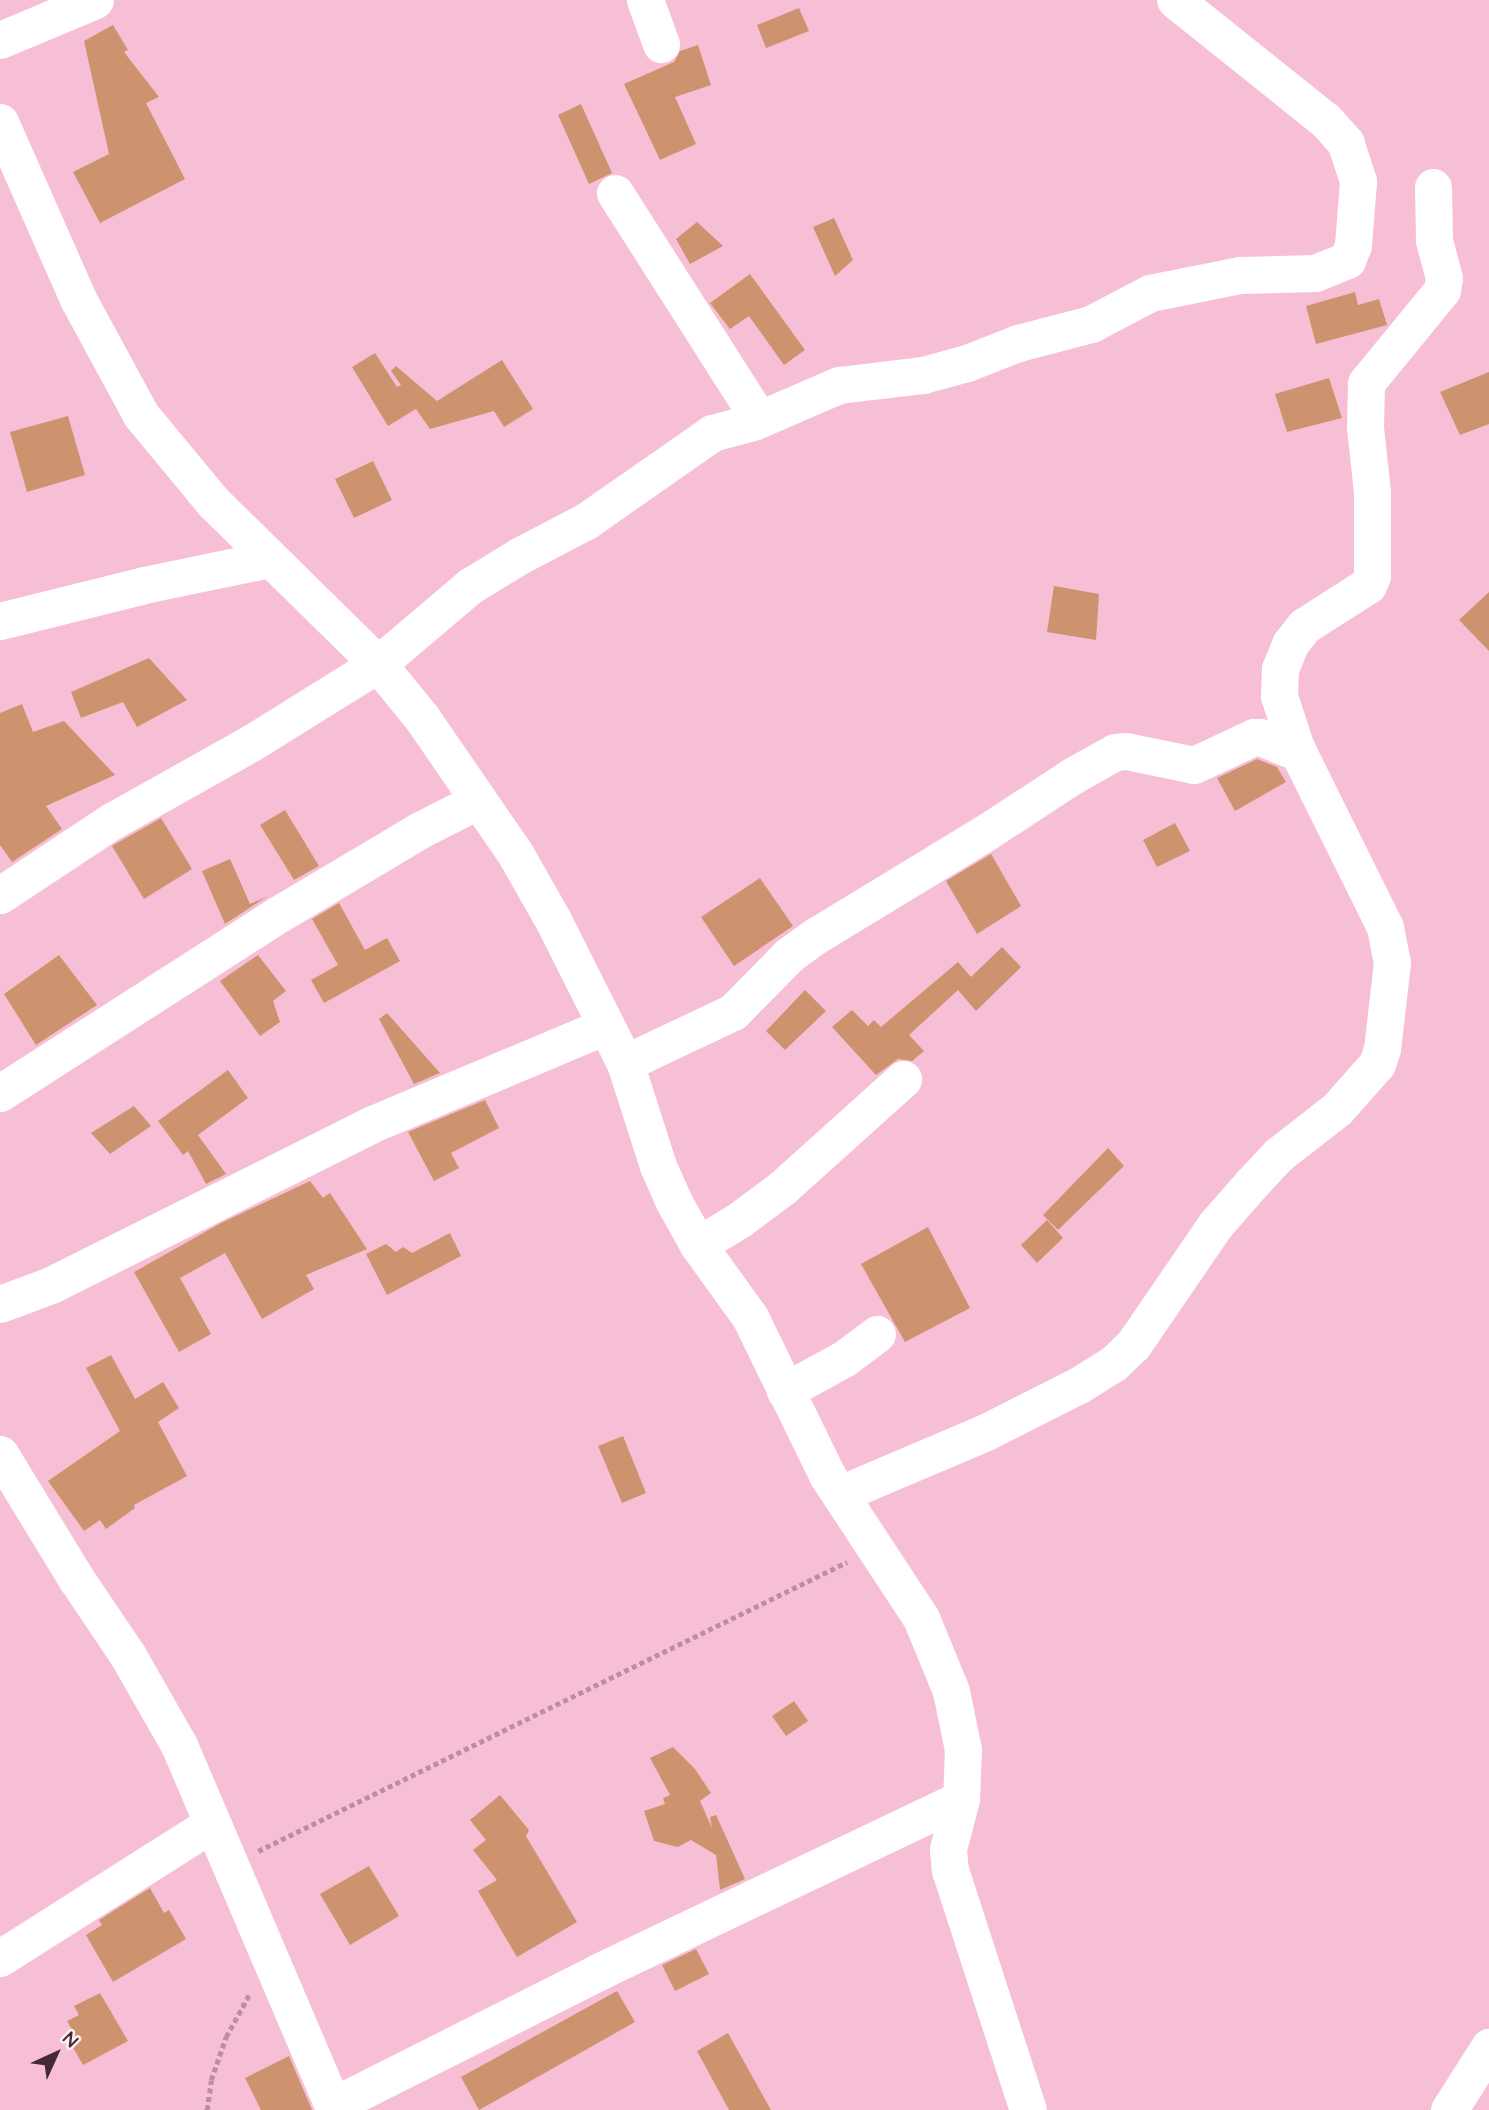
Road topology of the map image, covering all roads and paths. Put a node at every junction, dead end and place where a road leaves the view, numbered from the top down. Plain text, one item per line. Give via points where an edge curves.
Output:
1 (94, 0) edge
2 (645, 0) edge
3 (1175, 0) edge
4 (0, 40) edge
5 (661, 44) dead end
6 (0, 122) edge
7 (1433, 187) dead end
8 (615, 193) dead end
9 (760, 419) junction
10 (270, 559) junction
11 (0, 621) edge
12 (378, 664) junction
13 (1298, 753) junction
14 (479, 800) junction
15 (0, 895) edge
16 (606, 1026) junction
17 (625, 1063) junction
18 (903, 1079) dead end
19 (0, 1093) edge
20 (698, 1245) junction
21 (0, 1304) edge
22 (877, 1334) dead end
23 (785, 1391) junction
24 (0, 1455) edge
25 (840, 1494) junction
26 (876, 1547) junction
27 (961, 1799) junction
28 (211, 1824) junction
29 (228, 1865) junction
30 (0, 1958) edge
31 (270, 1961) junction
32 (1489, 2047) edge
33 (334, 2108) edge
34 (206, 2110) edge
35 (1028, 2110) edge
36 (1449, 2110) edge

1 - 4 street
2 - 5 street
3 - 9 street via 1325,120 1346,144 1358,181 1353,245 1347,260 1315,274 1239,275 1150,293 1091,324 923,375 839,385
6 - 10 street via 78,299 141,415 213,502
7 - 13 street via 1434,240 1444,278 1442,290 1366,383 1372,576 1368,585 1304,626 1280,669 1279,696
8 - 9 street
9 - 12 street via 712,433 586,521 470,586
10 - 11 street
10 - 12 street
12 - 14 street
12 - 15 street via 112,821
13 - 17 street via 1260,737 1194,765 1115,752 817,935 789,955 733,1012
13 - 25 street via 1385,928 1392,963 1377,1064 1337,1109 1278,1155 1216,1224 1133,1345 1113,1364 986,1432
14 - 16 street via 554,922
14 - 19 street via 279,914
16 - 17 street
16 - 21 street via 370,1125 64,1279
17 - 20 street via 658,1166
18 - 20 street via 782,1188
20 - 23 street via 750,1317
22 - 23 street via 845,1358
23 - 25 street
24 - 28 street via 147,1688 179,1745
25 - 26 street
26 - 27 street via 921,1618 951,1691 963,1750
26 - 29 path
27 - 33 street via 598,1972
27 - 35 street via 948,1849 950,1870
28 - 29 street
28 - 30 street
29 - 31 street
31 - 33 street
31 - 34 path via 226,2037
32 - 36 street

